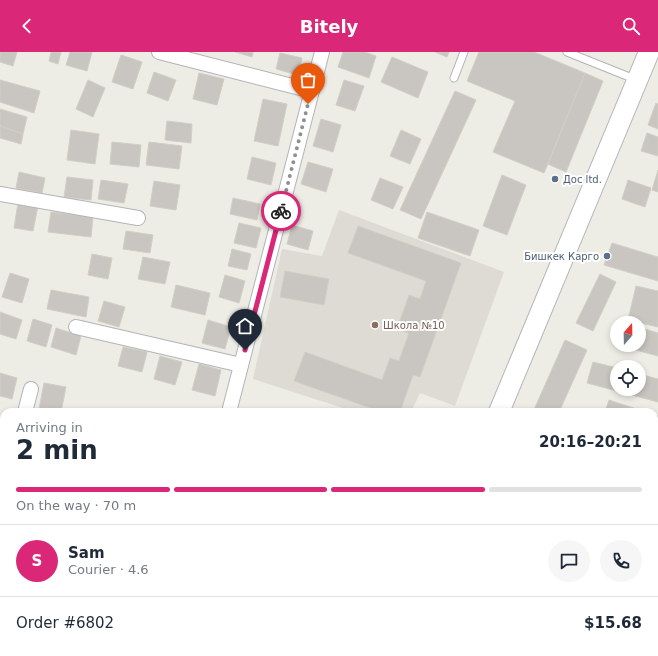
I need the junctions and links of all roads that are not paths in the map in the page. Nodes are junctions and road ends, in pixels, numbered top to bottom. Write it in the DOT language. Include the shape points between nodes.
graph roads {
  1 [pos="159,52"];
  2 [pos="322,52"];
  3 [pos="464,52"];
  4 [pos="567,52"];
  5 [pos="650,59"];
  6 [pos="454,78"];
  7 [pos="637,81"];
  8 [pos="312,91"];
  9 [pos="0,194"];
  10 [pos="138,218"];
  11 [pos="76,327"];
  12 [pos="241,365"];
  13 [pos="31,390"];
  14 [pos="26,408"];
  15 [pos="230,408"];
  16 [pos="501,408"];
  1 -- 8 [label="street"];
  2 -- 8 [label="street"];
  3 -- 6 [label="lane"];
  4 -- 7 [label="lane"];
  5 -- 7 [label="street"];
  7 -- 16 [label="street"];
  8 -- 12 [label="street"];
  9 -- 10 [label="street"];
  11 -- 12 [label="street"];
  12 -- 15 [label="street"];
  13 -- 14 [label="street"];
}
